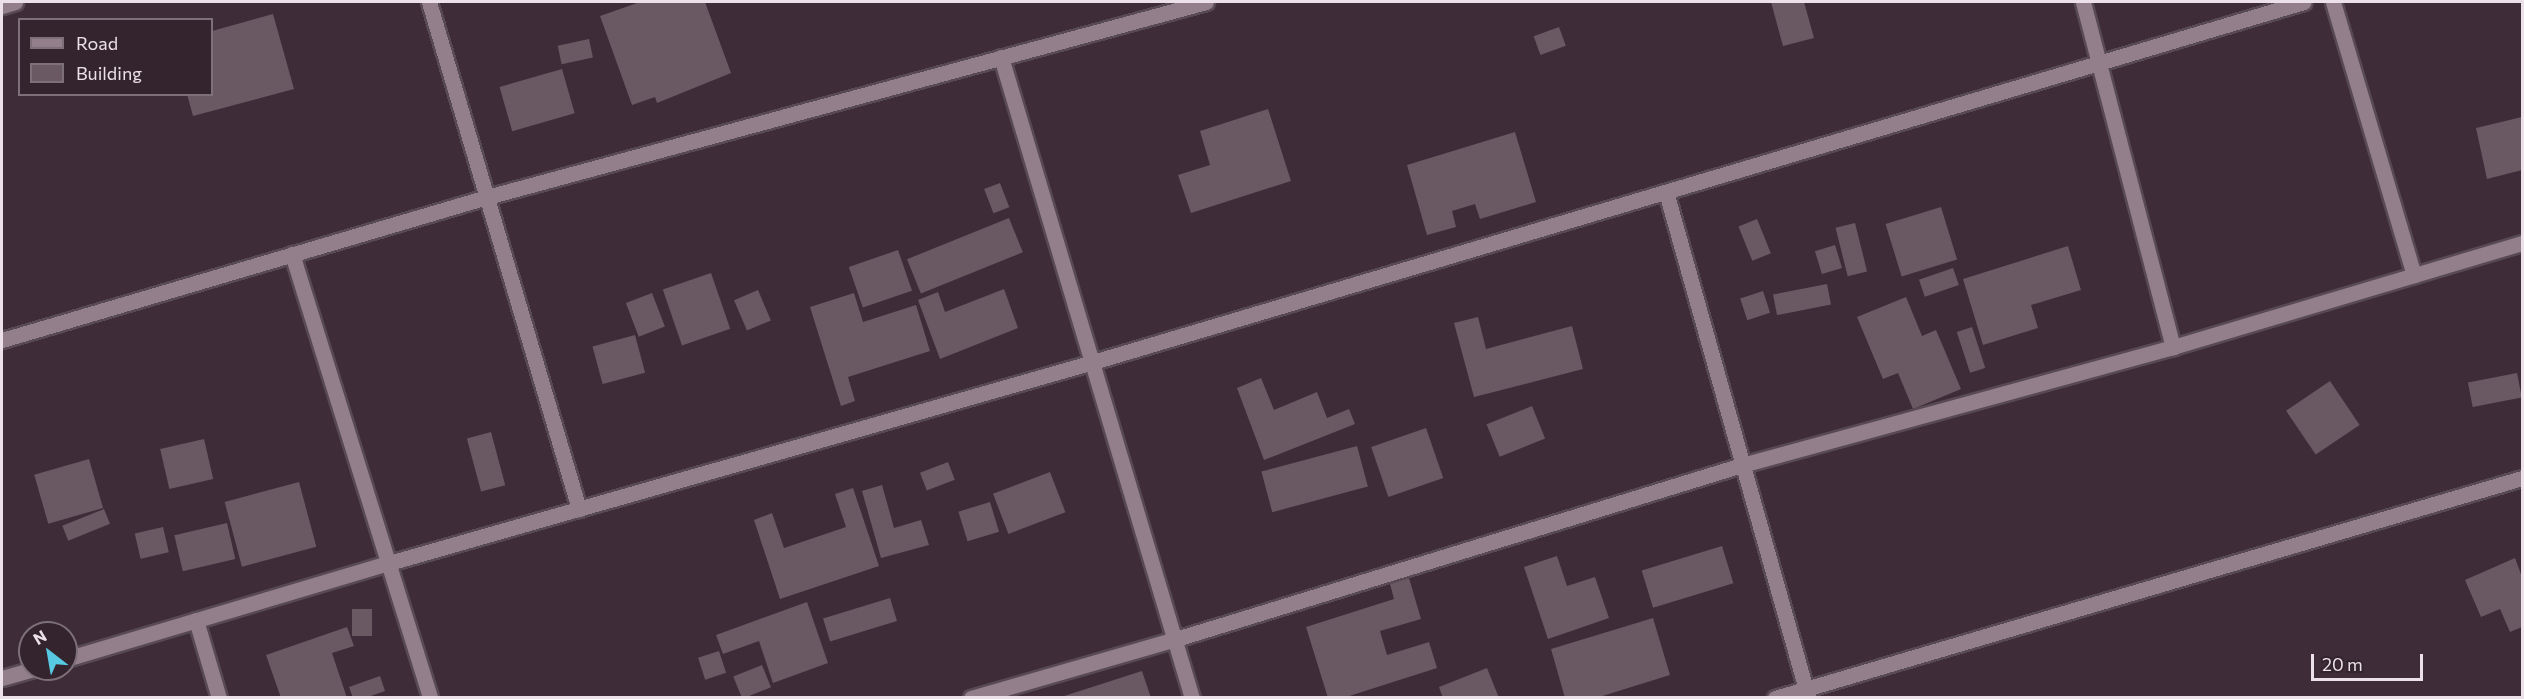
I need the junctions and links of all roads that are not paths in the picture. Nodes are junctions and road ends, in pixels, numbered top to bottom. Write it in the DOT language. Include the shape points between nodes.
graph roads {
  1 [pos="15,2"];
  2 [pos="429,2"];
  3 [pos="1206,2"];
  4 [pos="2084,2"];
  5 [pos="2304,2"];
  6 [pos="2333,2"];
  7 [pos="2,6"];
  8 [pos="1001,57"];
  9 [pos="2099,62"];
  10 [pos="1666,192"];
  11 [pos="487,198"];
  12 [pos="2523,243"];
  13 [pos="292,254"];
  14 [pos="2414,275"];
  15 [pos="2,340"];
  16 [pos="2173,347"];
  17 [pos="1093,362"];
  18 [pos="1742,465"];
  19 [pos="2523,478"];
  20 [pos="579,509"];
  21 [pos="389,563"];
  22 [pos="196,620"];
  23 [pos="1176,639"];
  24 [pos="78,655"];
  25 [pos="18,673"];
  26 [pos="2,678"];
  27 [pos="1807,693"];
  28 [pos="219,698"];
  29 [pos="430,698"];
  30 [pos="971,698"];
  31 [pos="1192,698"];
  32 [pos="1774,698"];
  1 -- 7 [label="street"];
  2 -- 11 [label="street"];
  3 -- 8 [label="street"];
  4 -- 9 [label="street"];
  5 -- 9 [label="street"];
  6 -- 14 [label="street"];
  8 -- 11 [label="street"];
  8 -- 17 [label="street"];
  9 -- 10 [label="street"];
  9 -- 16 [label="street"];
  10 -- 17 [label="street"];
  10 -- 18 [label="street"];
  11 -- 13 [label="street"];
  11 -- 20 [label="street"];
  12 -- 14 [label="street"];
  13 -- 15 [label="street"];
  13 -- 21 [label="street"];
  14 -- 16 [label="street"];
  16 -- 18 [label="street"];
  17 -- 20 [label="street"];
  17 -- 23 [label="street"];
  18 -- 23 [label="street"];
  18 -- 27 [label="street"];
  19 -- 27 [label="street"];
  20 -- 21 [label="street"];
  21 -- 22 [label="street"];
  21 -- 29 [label="street"];
  22 -- 24 [label="street"];
  22 -- 28 [label="street"];
  23 -- 30 [label="street"];
  23 -- 31 [label="street"];
  25 -- 26 [label="street"];
  27 -- 32 [label="street"];
}
